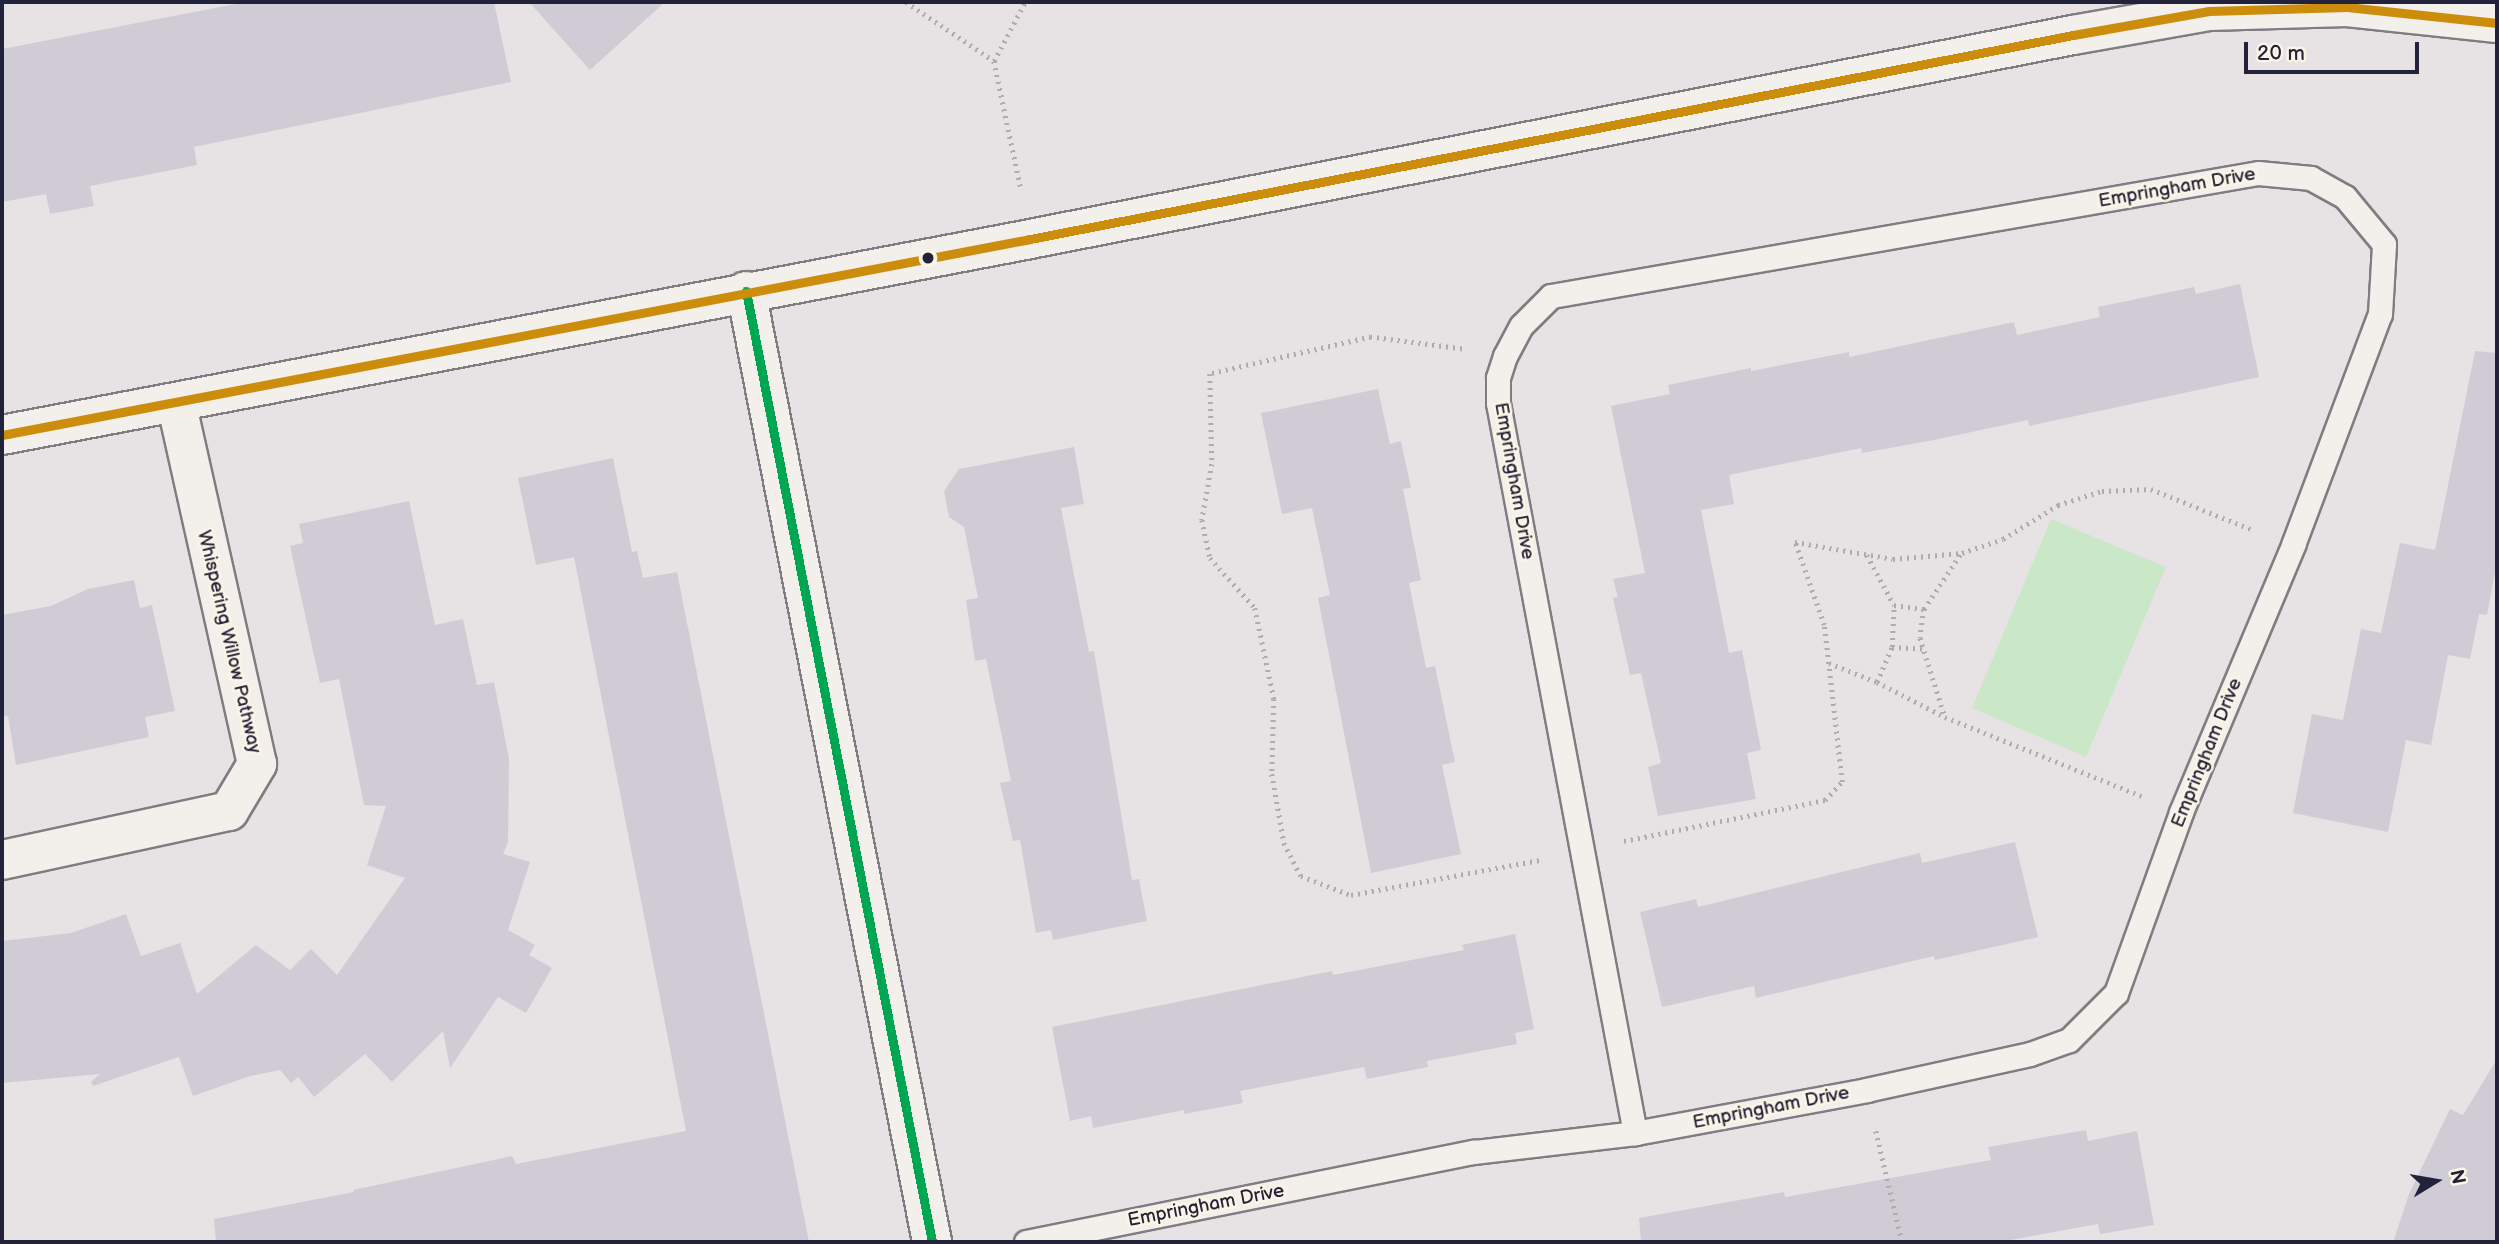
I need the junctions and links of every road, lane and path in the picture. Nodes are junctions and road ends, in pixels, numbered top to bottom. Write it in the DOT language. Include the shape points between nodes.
graph roads {
  1 [pos="906,2"];
  2 [pos="1026,2"];
  3 [pos="2497,23"];
  4 [pos="994,61"];
  5 [pos="1030,239"];
  6 [pos="746,290"];
  7 [pos="1466,349"];
  8 [pos="176,403"];
  9 [pos="2,435"];
  10 [pos="2293,545"];
  11 [pos="1962,553"];
  12 [pos="1867,555"];
  13 [pos="1894,605"];
  14 [pos="1924,609"];
  15 [pos="1892,647"];
  16 [pos="1925,649"];
  17 [pos="1829,663"];
  18 [pos="1877,682"];
  19 [pos="1945,717"];
  20 [pos="2182,812"];
  21 [pos="1584,849"];
  22 [pos="2,860"];
  23 [pos="1866,1090"];
  24 [pos="1635,1133"];
  25 [pos="932,1242"];
  26 [pos="1026,1242"];
  27 [pos="1902,1242"];
  1 -- 4 [label="path"];
  2 -- 4 [label="path"];
  3 -- 5 [label="street" via="2347,7 2209,11"];
  4 -- 5 [label="path"];
  5 -- 6 [label="street"];
  6 -- 8 [label="street"];
  6 -- 25 [label="street"];
  7 -- 21 [label="path" via="1371,337 1210,374 1212,464 1202,520 1210,558 1255,608 1274,699 1272,774 1284,843 1301,876 1351,895"];
  8 -- 9 [label="street"];
  8 -- 22 [label="street, Whispering Willow Pathway" via="257,764 229,811"];
  10 -- 11 [label="path" via="2151,489 2102,491 2057,505 2003,539"];
  10 -- 20 [label="lane, Empringham Drive"];
  10 -- 21 [label="lane, Empringham Drive" via="2380,314 2384,244 2345,197 2311,178 2258,173 1551,296 1521,326 1505,356 1498,378 1498,403"];
  11 -- 12 [label="path" via="1893,559"];
  11 -- 14 [label="path"];
  12 -- 13 [label="path"];
  12 -- 17 [label="path" via="1795,542 1824,625"];
  13 -- 14 [label="path"];
  13 -- 15 [label="path"];
  14 -- 16 [label="path" via="1920,638"];
  15 -- 16 [label="path"];
  15 -- 18 [label="path"];
  16 -- 19 [label="path"];
  17 -- 18 [label="path"];
  17 -- 21 [label="path" via="1842,782 1825,800"];
  18 -- 19 [label="path"];
  19 -- 20 [label="path"];
  20 -- 23 [label="lane, Empringham Drive" via="2116,993 2069,1040 2030,1055"];
  21 -- 24 [label="lane, Empringham Drive"];
  23 -- 24 [label="lane, Empringham Drive"];
  23 -- 27 [label="path"];
  24 -- 26 [label="lane, Empringham Drive" via="1474,1152"];
}
